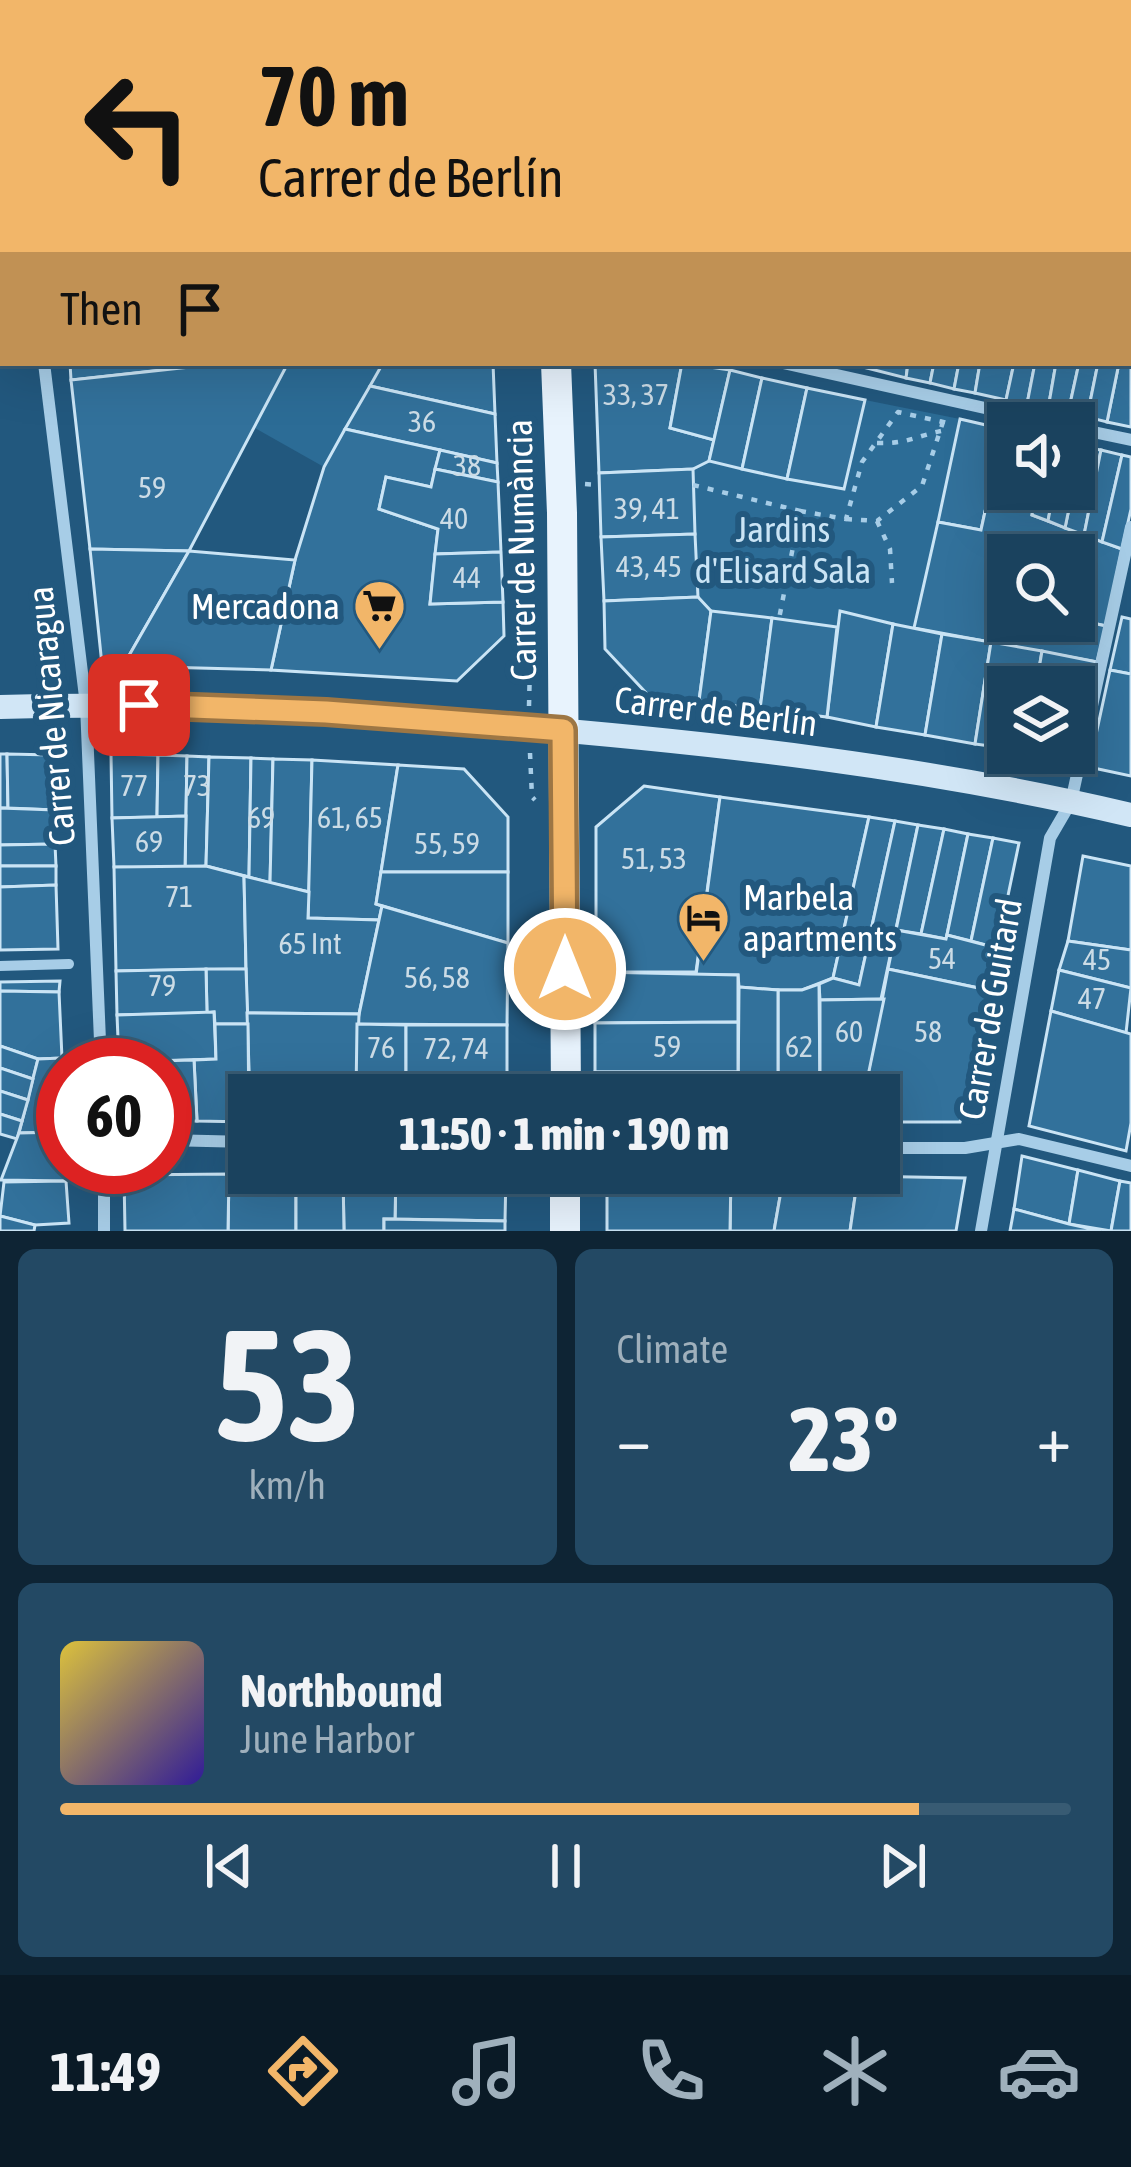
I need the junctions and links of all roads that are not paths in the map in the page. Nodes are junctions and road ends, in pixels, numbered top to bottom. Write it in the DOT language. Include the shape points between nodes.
graph roads {
  1 [pos="44,366"];
  2 [pos="556,366"];
  3 [pos="796,366"];
  4 [pos="987,409"];
  5 [pos="1095,432"];
  6 [pos="1131,440"];
  7 [pos="1131,527"];
  8 [pos="86,705"];
  9 [pos="0,707"];
  10 [pos="563,730"];
  11 [pos="1070,802"];
  12 [pos="1131,815"];
  13 [pos="69,964"];
  14 [pos="0,966"];
  15 [pos="100,1038"];
  16 [pos="566,1074"];
  17 [pos="192,1141"];
  18 [pos="228,1142"];
  19 [pos="997,1142"];
  20 [pos="900,1148"];
  21 [pos="1131,1166"];
  22 [pos="104,1194"];
  23 [pos="566,1194"];
  24 [pos="104,1231"];
  25 [pos="565,1231"];
  26 [pos="981,1231"];
  1 -- 8 [label="street, Carrer de Nicaragua"];
  2 -- 10 [label="main road, Carrer de Numància"];
  3 -- 4 [label="street"];
  5 -- 6 [label="street"];
  7 -- 11 [label="street, Carrer de Guitard"];
  8 -- 9 [label="main road, Carrer de Berlín"];
  8 -- 10 [label="main road, Carrer de Berlín"];
  8 -- 15 [label="street, Carrer de Nicaragua"];
  10 -- 11 [label="main road, Carrer de Berlín" via="841,762"];
  10 -- 16 [label="main road, Carrer de Numància"];
  11 -- 12 [label="main road, Carrer de Berlín"];
  11 -- 19 [label="street, Carrer de Guitard" via="1049,838"];
  13 -- 14 [label="street"];
  17 -- 18 [label="street"];
  19 -- 20 [label="street"];
  19 -- 21 [label="street" via="1019,1139"];
  19 -- 26 [label="street, Carrer de Guitard"];
  22 -- 24 [label="street"];
  23 -- 25 [label="main road"];
}
